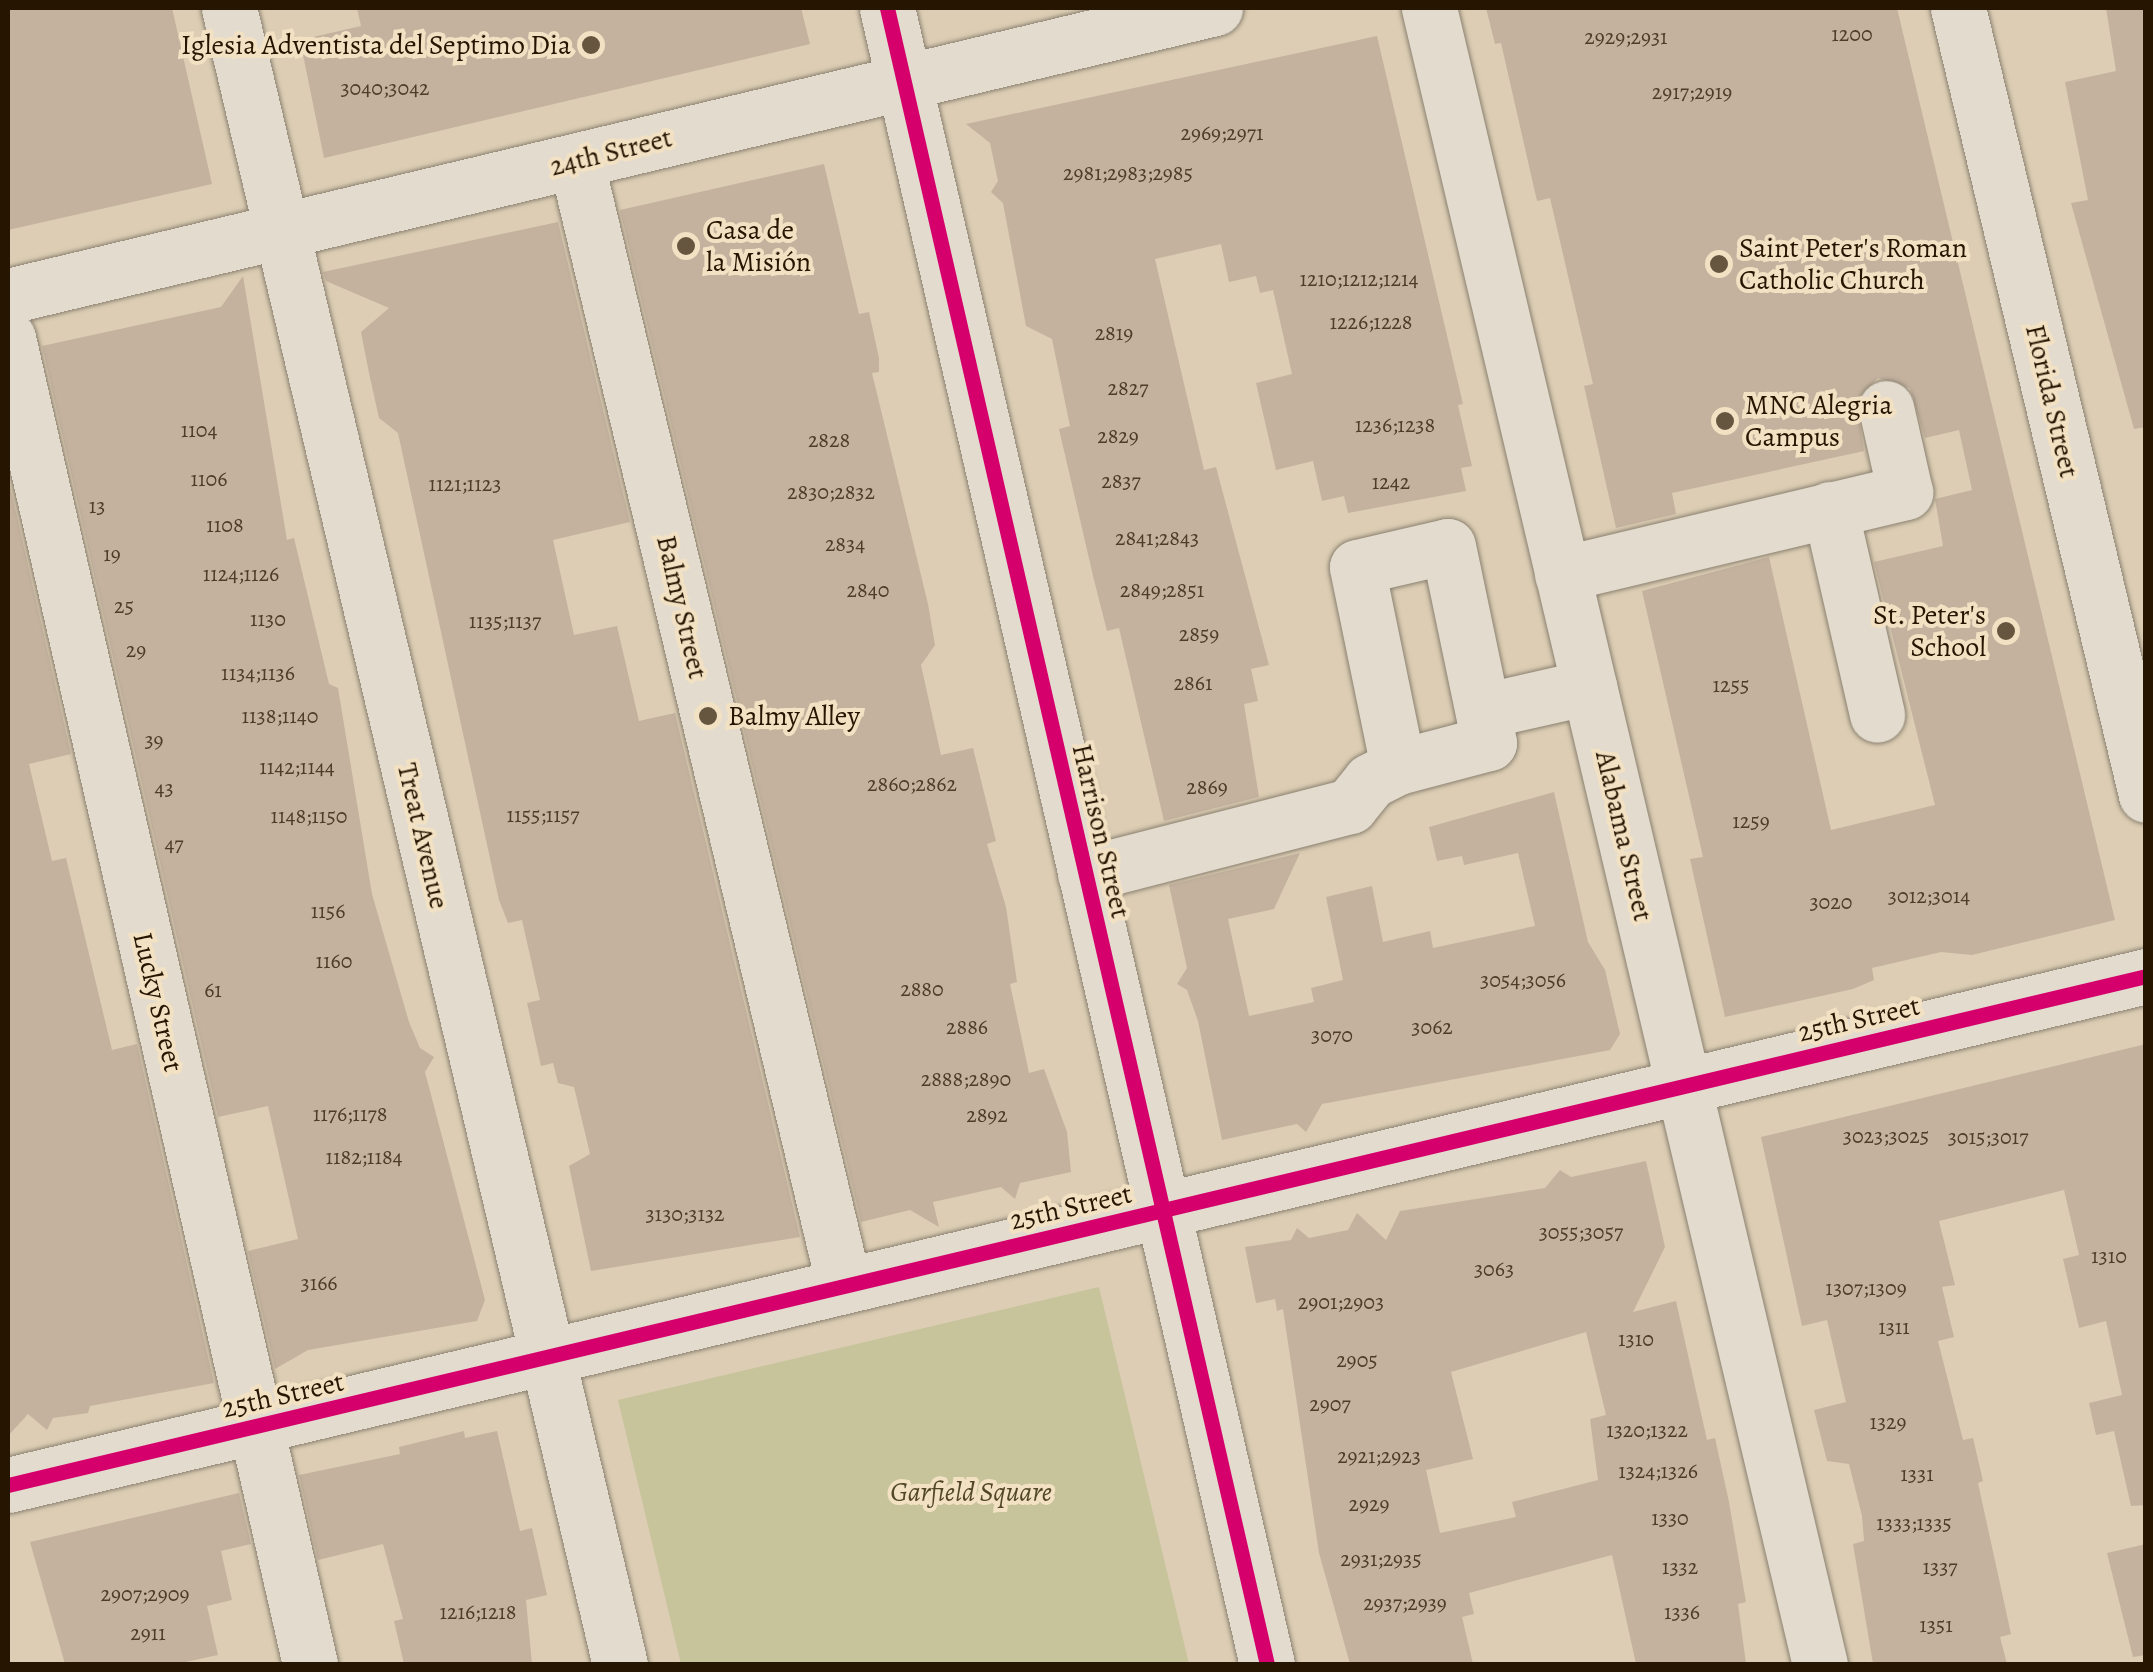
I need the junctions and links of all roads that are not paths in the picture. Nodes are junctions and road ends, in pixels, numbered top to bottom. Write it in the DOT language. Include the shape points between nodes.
graph roads {
  1 [pos="229,8"];
  2 [pos="887,8"];
  3 [pos="1214,8"];
  4 [pos="1429,8"];
  5 [pos="1958,8"];
  6 [pos="906,80"];
  7 [pos="582,183"];
  8 [pos="280,231"];
  9 [pos="8,327"];
  10 [pos="1886,408"];
  11 [pos="1830,508"];
  12 [pos="1562,574"];
  13 [pos="1589,686"];
  14 [pos="1482,712"];
  15 [pos="1876,715"];
  16 [pos="1398,767"];
  17 [pos="2146,794"];
  18 [pos="1084,874"];
  19 [pos="2146,976"];
  20 [pos="1683,1087"];
  21 [pos="1160,1211"];
  22 [pos="844,1286"];
  23 [pos="546,1357"];
  24 [pos="254,1427"];
  25 [pos="8,1485"];
  26 [pos="310,1664"];
  27 [pos="620,1664"];
  28 [pos="1267,1664"];
  29 [pos="1820,1664"];
  1 -- 8 [label="street, Treat Avenue"];
  2 -- 6 [label="street, Harrison Street"];
  3 -- 6 [label="street, 24th Street"];
  4 -- 12 [label="street, Alabama Street"];
  5 -- 17 [label="street, Florida Street"];
  6 -- 7 [label="street, 24th Street"];
  6 -- 18 [label="street, Harrison Street"];
  7 -- 8 [label="street, 24th Street"];
  7 -- 22 [label="street, Balmy Street"];
  8 -- 9 [label="street, 24th Street"];
  8 -- 23 [label="street, Treat Avenue"];
  9 -- 24 [label="street, Lucky Street"];
  10 -- 11 [label="street" via="1904,492"];
  11 -- 12 [label="street"];
  11 -- 15 [label="street"];
  12 -- 13 [label="street, Alabama Street"];
  13 -- 14 [label="street"];
  13 -- 20 [label="street, Alabama Street"];
  14 -- 16 [label="street" via="1489,743"];
  14 -- 16 [label="street" via="1448,546 1357,567"];
  16 -- 18 [label="street" via="1370,781 1350,806"];
  18 -- 21 [label="street, Harrison Street"];
  19 -- 20 [label="street, 25th Street"];
  20 -- 21 [label="street, 25th Street"];
  20 -- 29 [label="street, Alabama Street"];
  21 -- 22 [label="street, 25th Street"];
  21 -- 28 [label="street, Harrison Street"];
  22 -- 23 [label="street, 25th Street"];
  23 -- 24 [label="street, 25th Street"];
  23 -- 27 [label="street, Treat Avenue"];
  24 -- 25 [label="street, 25th Street"];
  24 -- 26 [label="street, Lucky Street"];
}
